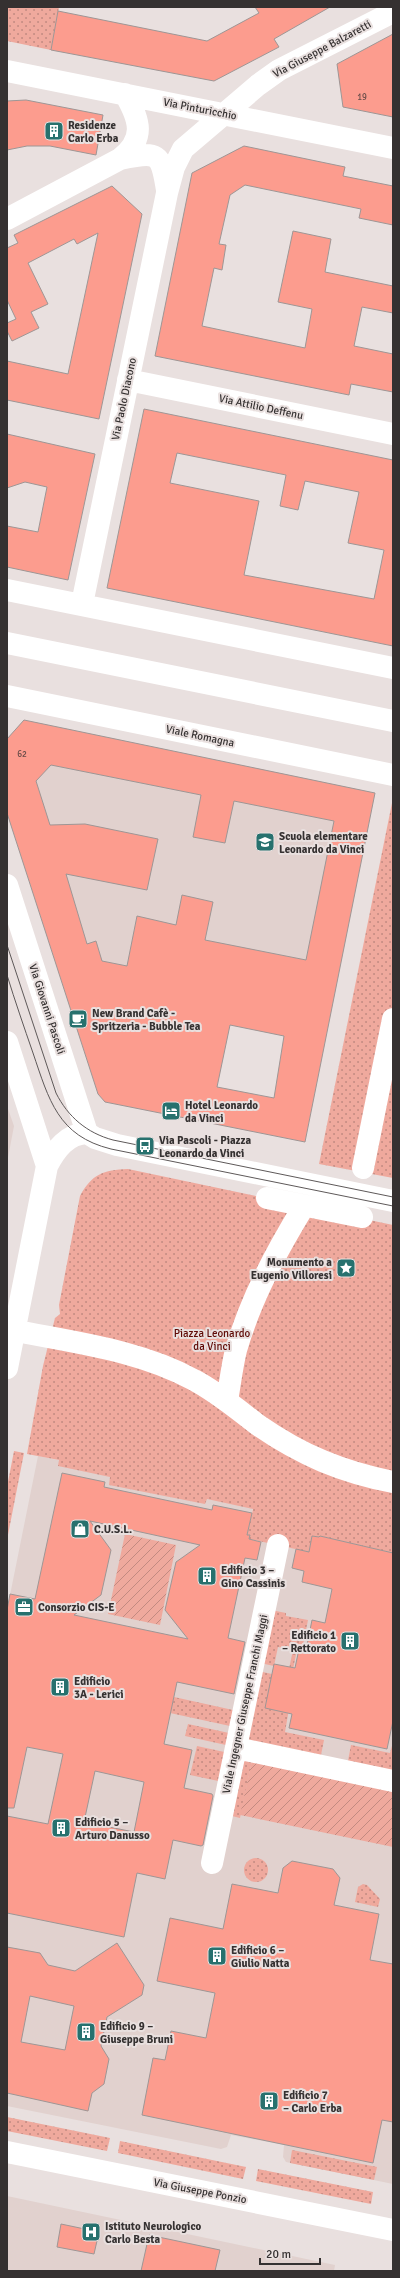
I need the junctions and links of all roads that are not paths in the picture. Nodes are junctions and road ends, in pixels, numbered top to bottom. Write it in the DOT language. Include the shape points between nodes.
graph roads {
  1 [pos="393,12"];
  2 [pos="7,71"];
  3 [pos="126,94"];
  4 [pos="224,114"];
  5 [pos="393,148"];
  6 [pos="120,159"];
  7 [pos="167,193"];
  8 [pos="7,219"];
  9 [pos="128,380"];
  10 [pos="393,434"];
  11 [pos="7,590"];
  12 [pos="82,604"];
  13 [pos="7,643"];
  14 [pos="393,668"];
  15 [pos="7,696"];
  16 [pos="393,721"];
  17 [pos="393,775"];
  18 [pos="7,885"];
  19 [pos="393,1019"];
  20 [pos="7,1042"];
  21 [pos="388,1070"];
  22 [pos="87,1133"];
  23 [pos="47,1166"];
  24 [pos="363,1168"];
  25 [pos="393,1201"];
  26 [pos="270,1207"];
  27 [pos="301,1211"];
  28 [pos="362,1217"];
  29 [pos="11,1330"];
  30 [pos="7,1368"];
  31 [pos="227,1401"];
  32 [pos="393,1482"];
  33 [pos="278,1545"];
  34 [pos="236,1748"];
  35 [pos="393,1781"];
  36 [pos="212,1863"];
  37 [pos="7,2152"];
  38 [pos="393,2230"];
  1 -- 4 [label="street, Via Giuseppe Balzaretti" via="279,70"];
  2 -- 3 [label="street, Via Pinturicchio"];
  3 -- 4 [label="street, Via Pinturicchio"];
  3 -- 6 [label="street" via="134,109 138,132 130,151"];
  4 -- 5 [label="street, Via Pinturicchio"];
  4 -- 7 [label="street, Via Giuseppe Balzaretti" via="183,149 174,167"];
  6 -- 7 [label="street" via="144,154 159,159 163,167"];
  6 -- 8 [label="street"];
  7 -- 9 [label="street, Via Paolo Diacono"];
  9 -- 10 [label="street, Via Attilio Deffenu"];
  9 -- 12 [label="street, Via Paolo Diacono"];
  11 -- 12 [label="street"];
  12 -- 14 [label="street"];
  13 -- 16 [label="street"];
  15 -- 17 [label="street, Viale Romagna"];
  18 -- 22 [label="street, Via Giovanni Pascoli"];
  19 -- 21 [label="street"];
  20 -- 23 [label="street"];
  21 -- 24 [label="street"];
  22 -- 23 [label="street" via="66,1140"];
  22 -- 25 [label="street" via="117,1145"];
  23 -- 29 [label="street"];
  26 -- 27 [label="street"];
  27 -- 28 [label="street"];
  27 -- 31 [label="street" via="275,1253 228,1354"];
  29 -- 30 [label="street"];
  29 -- 31 [label="street" via="146,1360 193,1379"];
  31 -- 32 [label="street" via="258,1425 322,1463 359,1476"];
  33 -- 34 [label="street, Viale Ingegner Giuseppe Franchi Maggi"];
  34 -- 35 [label="street"];
  34 -- 36 [label="street, Viale Ingegner Giuseppe Franchi Maggi"];
  37 -- 38 [label="street, Via Giuseppe Ponzio"];
}
